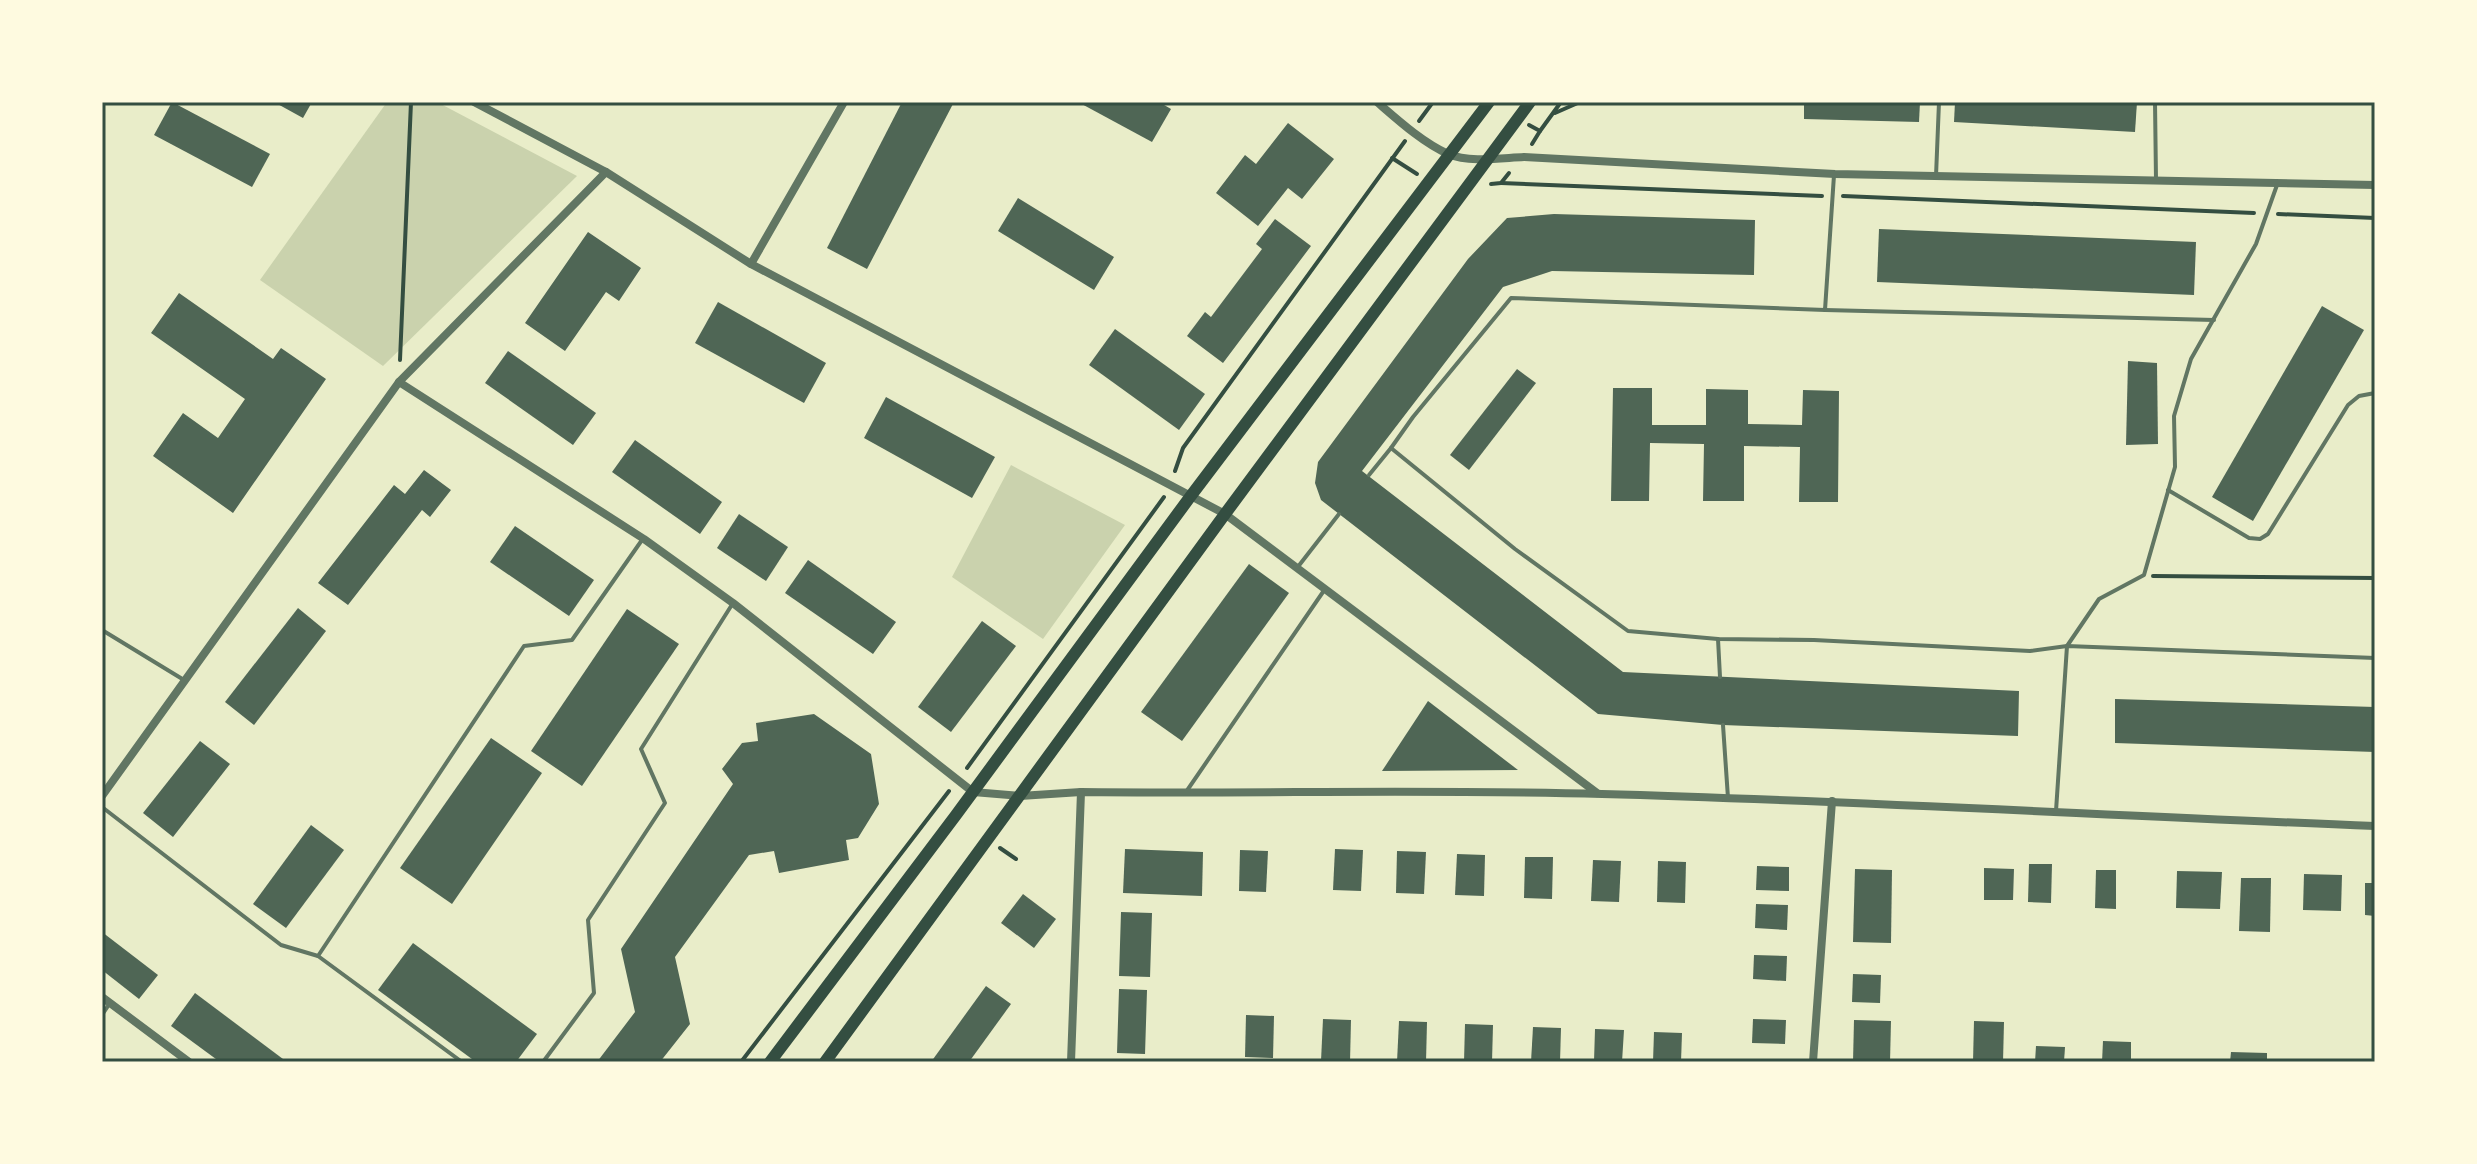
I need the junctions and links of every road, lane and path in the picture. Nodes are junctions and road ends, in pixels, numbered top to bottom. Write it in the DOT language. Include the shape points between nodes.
graph roads {
  1 [pos="411,102"];
  2 [pos="474,102"];
  3 [pos="844,102"];
  4 [pos="1377,102"];
  5 [pos="1433,102"];
  6 [pos="1489,102"];
  7 [pos="1530,102"];
  8 [pos="1561,102"];
  9 [pos="1580,102"];
  10 [pos="1939,102"];
  11 [pos="2155,102"];
  12 [pos="1552,114"];
  13 [pos="1412,131"];
  14 [pos="1540,131"];
  15 [pos="1451,155"];
  16 [pos="1487,159"];
  17 [pos="606,172"];
  18 [pos="1835,174"];
  19 [pos="1936,176"];
  20 [pos="2156,181"];
  21 [pos="1501,183"];
  22 [pos="2278,183"];
  23 [pos="2375,185"];
  24 [pos="1833,196"];
  25 [pos="2267,213"];
  26 [pos="2375,218"];
  27 [pos="751,264"];
  28 [pos="1825,310"];
  29 [pos="2214,320"];
  30 [pos="399,382"];
  31 [pos="2375,393"];
  32 [pos="1391,448"];
  33 [pos="1369,475"];
  34 [pos="1170,487"];
  35 [pos="2168,489"];
  36 [pos="1190,497"];
  37 [pos="1225,514"];
  38 [pos="1339,514"];
  39 [pos="644,539"];
  40 [pos="1297,568"];
  41 [pos="2144,575"];
  42 [pos="2375,578"];
  43 [pos="1325,589"];
  44 [pos="733,603"];
  45 [pos="102,630"];
  46 [pos="1718,639"];
  47 [pos="2067,646"];
  48 [pos="2375,658"];
  49 [pos="1720,677"];
  50 [pos="184,680"];
  51 [pos="1723,725"];
  52 [pos="958,781"];
  53 [pos="973,792"];
  54 [pos="1081,792"];
  55 [pos="1186,793"];
  56 [pos="1597,794"];
  57 [pos="102,796"];
  58 [pos="1020,796"];
  59 [pos="1728,798"];
  60 [pos="1832,801"];
  61 [pos="102,807"];
  62 [pos="2056,814"];
  63 [pos="2375,826"];
  64 [pos="318,956"];
  65 [pos="106,1000"];
  66 [pos="102,1015"];
  67 [pos="189,1062"];
  68 [pos="462,1062"];
  69 [pos="543,1062"];
  70 [pos="741,1062"];
  71 [pos="770,1062"];
  72 [pos="825,1062"];
  73 [pos="1071,1062"];
  74 [pos="1813,1062"];
  1 -- 30 [label="path"];
  2 -- 17 [label="street"];
  3 -- 27 [label="street"];
  4 -- 13 [label="street"];
  5 -- 13 [label="path"];
  6 -- 15 [label="main road"];
  7 -- 16 [label="main road"];
  8 -- 12 [label="path"];
  9 -- 12 [label="path"];
  10 -- 19 [label="lane"];
  11 -- 20 [label="lane"];
  12 -- 14 [label="path"];
  13 -- 15 [label="street"];
  13 -- 34 [label="path" via="1183,448"];
  15 -- 16 [label="street"];
  15 -- 36 [label="main road"];
  16 -- 18 [label="street"];
  16 -- 37 [label="main road"];
  17 -- 27 [label="street"];
  17 -- 30 [label="street"];
  18 -- 19 [label="street"];
  18 -- 24 [label="lane"];
  19 -- 20 [label="street"];
  20 -- 22 [label="street"];
  21 -- 24 [label="path"];
  22 -- 23 [label="street"];
  22 -- 25 [label="lane"];
  24 -- 25 [label="path"];
  24 -- 28 [label="lane"];
  25 -- 26 [label="path"];
  25 -- 29 [label="lane"];
  27 -- 34 [label="street"];
  28 -- 29 [label="lane"];
  28 -- 32 [label="lane" via="1511,298"];
  29 -- 35 [label="lane" via="2191,359 2174,416 2175,467"];
  30 -- 39 [label="street"];
  30 -- 50 [label="street"];
  31 -- 35 [label="lane" via="2348,405 2260,539 2249,538"];
  32 -- 33 [label="lane"];
  32 -- 46 [label="lane" via="1515,549 1628,631"];
  34 -- 36 [label="street"];
  34 -- 52 [label="path"];
  35 -- 41 [label="lane"];
  36 -- 37 [label="street"];
  36 -- 53 [label="main road"];
  37 -- 40 [label="street"];
  37 -- 58 [label="main road"];
  38 -- 40 [label="lane"];
  39 -- 44 [label="street"];
  39 -- 64 [label="lane" via="572,640 524,646"];
  40 -- 43 [label="street"];
  41 -- 42 [label="path"];
  41 -- 47 [label="lane" via="2099,599"];
  43 -- 55 [label="lane"];
  43 -- 56 [label="street"];
  44 -- 52 [label="street"];
  44 -- 69 [label="lane" via="641,749 665,803 588,920 594,993"];
  45 -- 50 [label="lane"];
  46 -- 47 [label="lane" via="2030,651"];
  46 -- 49 [label="lane"];
  47 -- 48 [label="lane"];
  47 -- 62 [label="lane"];
  50 -- 57 [label="street"];
  51 -- 59 [label="lane"];
  52 -- 53 [label="street"];
  52 -- 70 [label="path"];
  53 -- 58 [label="street"];
  53 -- 71 [label="main road"];
  54 -- 55 [label="street"];
  54 -- 58 [label="street"];
  54 -- 73 [label="street"];
  55 -- 56 [label="street"];
  56 -- 59 [label="street"];
  58 -- 72 [label="main road"];
  59 -- 60 [label="street"];
  60 -- 62 [label="street"];
  60 -- 74 [label="street"];
  61 -- 64 [label="lane" via="281,945"];
  62 -- 63 [label="street"];
  64 -- 68 [label="lane"];
  65 -- 66 [label="lane"];
  65 -- 67 [label="street"];
}
